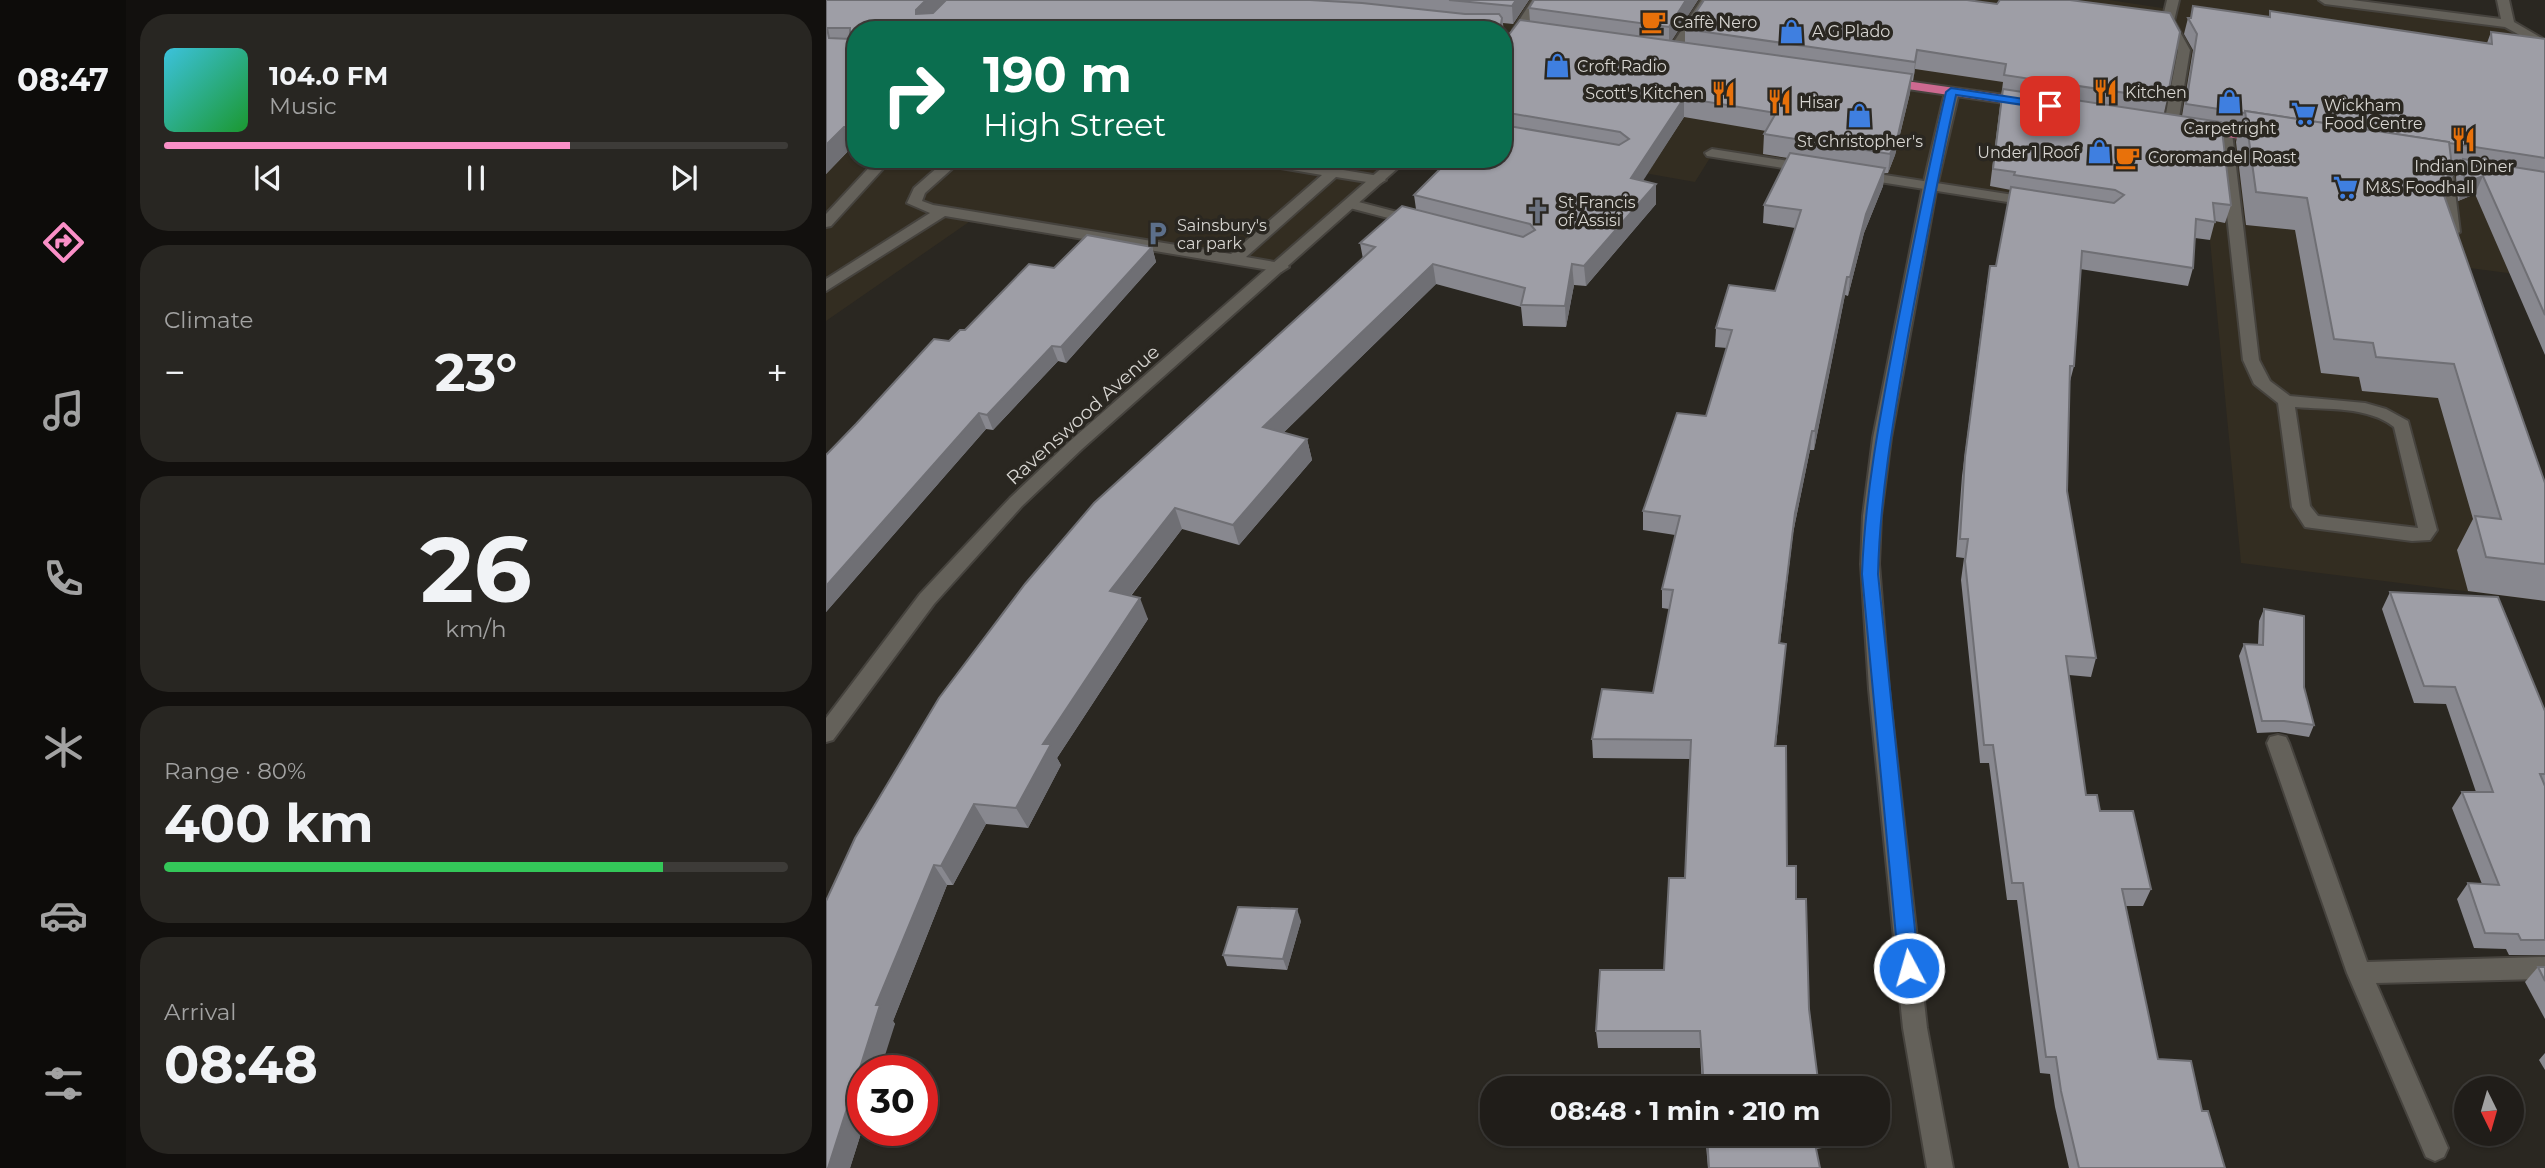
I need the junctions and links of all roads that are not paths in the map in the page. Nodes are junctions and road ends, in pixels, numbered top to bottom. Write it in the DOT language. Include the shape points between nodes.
graph roads {
  1 [pos="1538,0"];
  2 [pos="1707,0"];
  3 [pos="2173,0"];
  4 [pos="2325,0"];
  5 [pos="2502,0"];
  6 [pos="2508,24"];
  7 [pos="1517,32"];
  8 [pos="2545,45"];
  9 [pos="1674,51"];
  10 [pos="1871,80"];
  11 [pos="1951,92"];
  12 [pos="2033,104"];
  13 [pos="2164,123"];
  14 [pos="2225,133"];
  15 [pos="2280,141"];
  16 [pos="1712,153"];
  17 [pos="2445,167"];
  18 [pos="876,168"];
  19 [pos="946,168"];
  20 [pos="1303,168"];
  21 [pos="1392,168"];
  22 [pos="1821,170"];
  23 [pos="1332,173"];
  24 [pos="1848,174"];
  25 [pos="1379,180"];
  26 [pos="1930,186"];
  27 [pos="1352,204"];
  28 [pos="2046,204"];
  29 [pos="832,210"];
  30 [pos="943,211"];
  31 [pos="1283,215"];
  32 [pos="826,223"];
  33 [pos="1425,224"];
  34 [pos="2456,244"];
  35 [pos="1234,258"];
  36 [pos="1281,267"];
  37 [pos="826,286"];
  38 [pos="2286,401"];
  39 [pos="826,734"];
  40 [pos="2278,743"];
  41 [pos="2545,968"];
  42 [pos="2359,973"];
  43 [pos="2434,1149"];
  44 [pos="1940,1168"];
  1 -- 7 [label="street"];
  2 -- 9 [label="street"];
  3 -- 13 [label="street" via="2162,20 2184,50"];
  4 -- 6 [label="street"];
  5 -- 6 [label="street"];
  6 -- 8 [label="street"];
  10 -- 11 [label="highway"];
  11 -- 12 [label="highway"];
  11 -- 26 [label="street"];
  13 -- 14 [label="highway"];
  14 -- 15 [label="highway"];
  14 -- 38 [label="street" via="2251,360 2256,377"];
  16 -- 22 [label="street"];
  17 -- 34 [label="street"];
  18 -- 29 [label="street"];
  19 -- 30 [label="street" via="914,197 914,203"];
  20 -- 23 [label="street"];
  21 -- 25 [label="street, Ravenswood Avenue"];
  23 -- 25 [label="street"];
  23 -- 31 [label="street"];
  24 -- 26 [label="street"];
  25 -- 27 [label="street, Ravenswood Avenue"];
  26 -- 28 [label="street"];
  26 -- 44 [label="street" via="1882,438 1870,564 1915,1028"];
  27 -- 33 [label="street"];
  27 -- 36 [label="street, Ravenswood Avenue"];
  29 -- 32 [label="street"];
  30 -- 35 [label="street"];
  30 -- 37 [label="street"];
  31 -- 35 [label="lane"];
  35 -- 36 [label="street"];
  36 -- 39 [label="street, Ravenswood Avenue" via="1076,445 1002,517 927,600"];
  38 -- 38 [label="street" via="2378,411 2396,418 2402,425 2428,530 2412,535 2312,522 2301,507"];
  40 -- 42 [label="street"];
  41 -- 42 [label="street"];
  42 -- 43 [label="street"];
}
